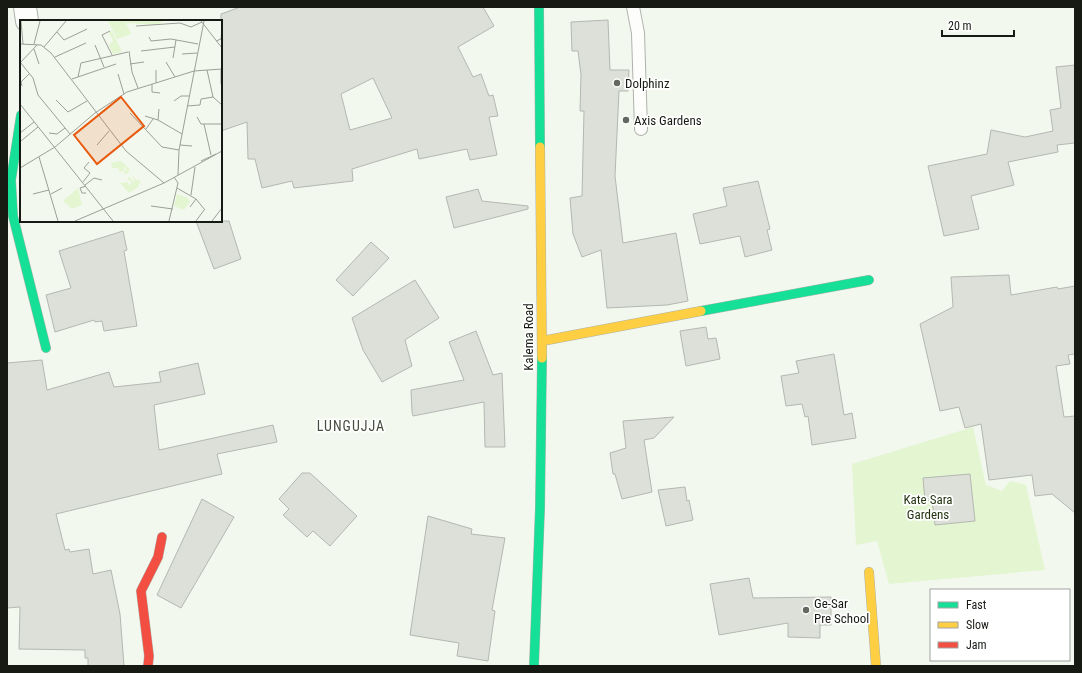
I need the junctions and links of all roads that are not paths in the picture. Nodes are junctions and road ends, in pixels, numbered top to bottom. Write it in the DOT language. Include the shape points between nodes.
graph roads {
  1 [pos="25,7"];
  2 [pos="539,7"];
  3 [pos="632,7"];
  4 [pos="27,20"];
  5 [pos="20,122"];
  6 [pos="641,129"];
  7 [pos="869,280"];
  8 [pos="542,341"];
  9 [pos="46,348"];
  10 [pos="162,537"];
  11 [pos="869,572"];
  12 [pos="148,666"];
  13 [pos="534,666"];
  14 [pos="876,666"];
  1 -- 4 [label="street"];
  2 -- 8 [label="street, Kalema Road"];
  3 -- 6 [label="lane" via="638,33"];
  5 -- 9 [label="street" via="11,180 13,216"];
  7 -- 8 [label="street"];
  8 -- 13 [label="street, Kalema Road" via="540,508"];
  10 -- 12 [label="street" via="158,557 141,591"];
  11 -- 14 [label="street"];
}
